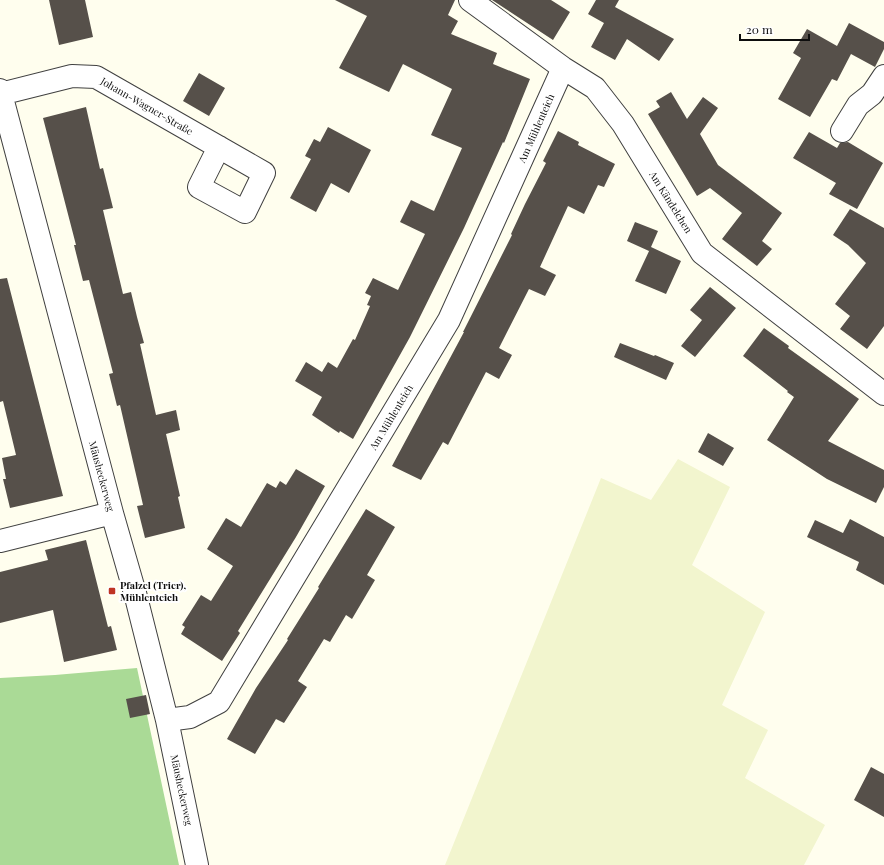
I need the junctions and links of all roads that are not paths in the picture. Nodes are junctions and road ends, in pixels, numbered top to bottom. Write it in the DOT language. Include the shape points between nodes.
graph roads {
  1 [pos="470,0"];
  2 [pos="563,68"];
  3 [pos="884,76"];
  4 [pos="0,92"];
  5 [pos="842,131"];
  6 [pos="219,147"];
  7 [pos="884,394"];
  8 [pos="112,513"];
  9 [pos="0,542"];
  10 [pos="167,720"];
  11 [pos="197,865"];
  1 -- 2 [label="street, Am Kändelchen"];
  2 -- 7 [label="street, Am Kändelchen" via="595,88 623,124 702,253"];
  2 -- 10 [label="street, Am Mühlenteich" via="449,320 219,702 190,717"];
  3 -- 5 [label="street" via="872,94 858,105"];
  4 -- 6 [label="street, Johann-Wagner-Straße" via="72,76 96,77"];
  4 -- 8 [label="street, Mäusheckerweg"];
  8 -- 9 [label="street"];
  8 -- 10 [label="street, Mäusheckerweg"];
  10 -- 11 [label="street, Mäusheckerweg"];
}
